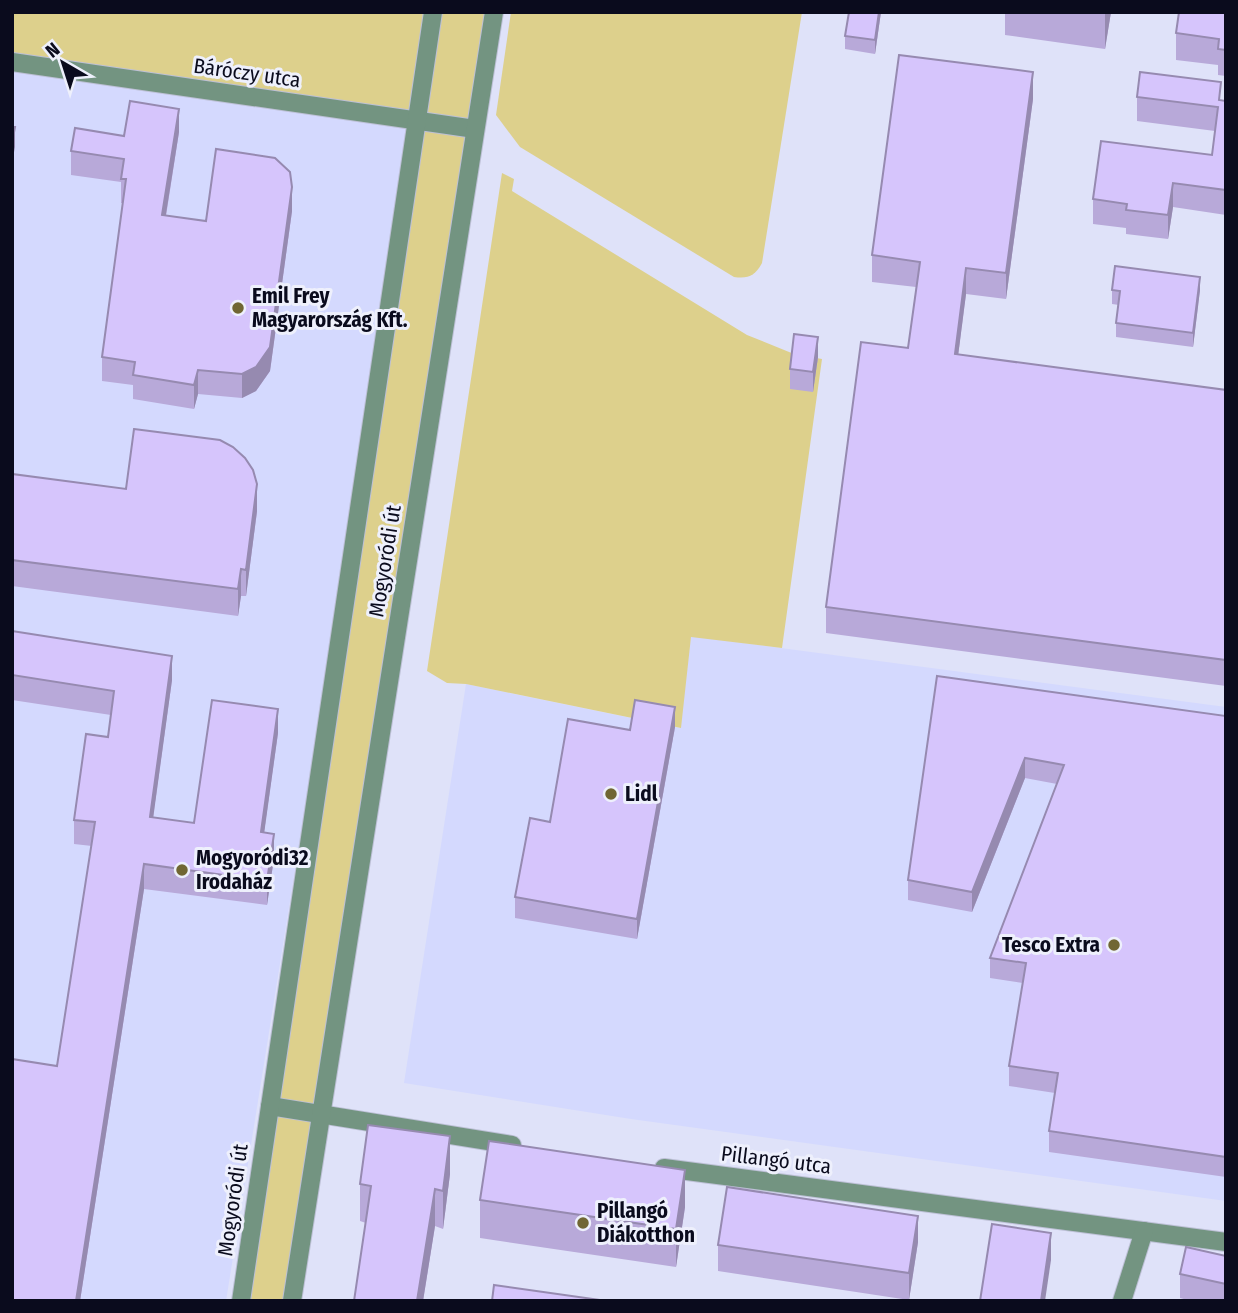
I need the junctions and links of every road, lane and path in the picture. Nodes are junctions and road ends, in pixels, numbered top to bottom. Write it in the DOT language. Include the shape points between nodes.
graph roads {
  1 [pos="433,12"];
  2 [pos="494,12"];
  3 [pos="12,62"];
  4 [pos="416,120"];
  5 [pos="475,129"];
  6 [pos="270,1107"];
  7 [pos="320,1116"];
  8 [pos="531,1148"];
  9 [pos="640,1165"];
  10 [pos="1144,1231"];
  11 [pos="1226,1242"];
  12 [pos="241,1301"];
  13 [pos="292,1301"];
  14 [pos="1122,1301"];
  1 -- 4 [label="street, Mogyoródi út"];
  2 -- 5 [label="street, Mogyoródi út"];
  3 -- 4 [label="street, Báróczy utca"];
  4 -- 5 [label="street, Báróczy utca"];
  4 -- 6 [label="street, Mogyoródi út"];
  5 -- 7 [label="street, Mogyoródi út"];
  6 -- 7 [label="street"];
  6 -- 12 [label="street, Mogyoródi út"];
  7 -- 8 [label="street"];
  7 -- 13 [label="street, Mogyoródi út"];
  9 -- 10 [label="street, Pillangó utca"];
  10 -- 11 [label="street, Pillangó utca"];
  10 -- 14 [label="street"];
}
